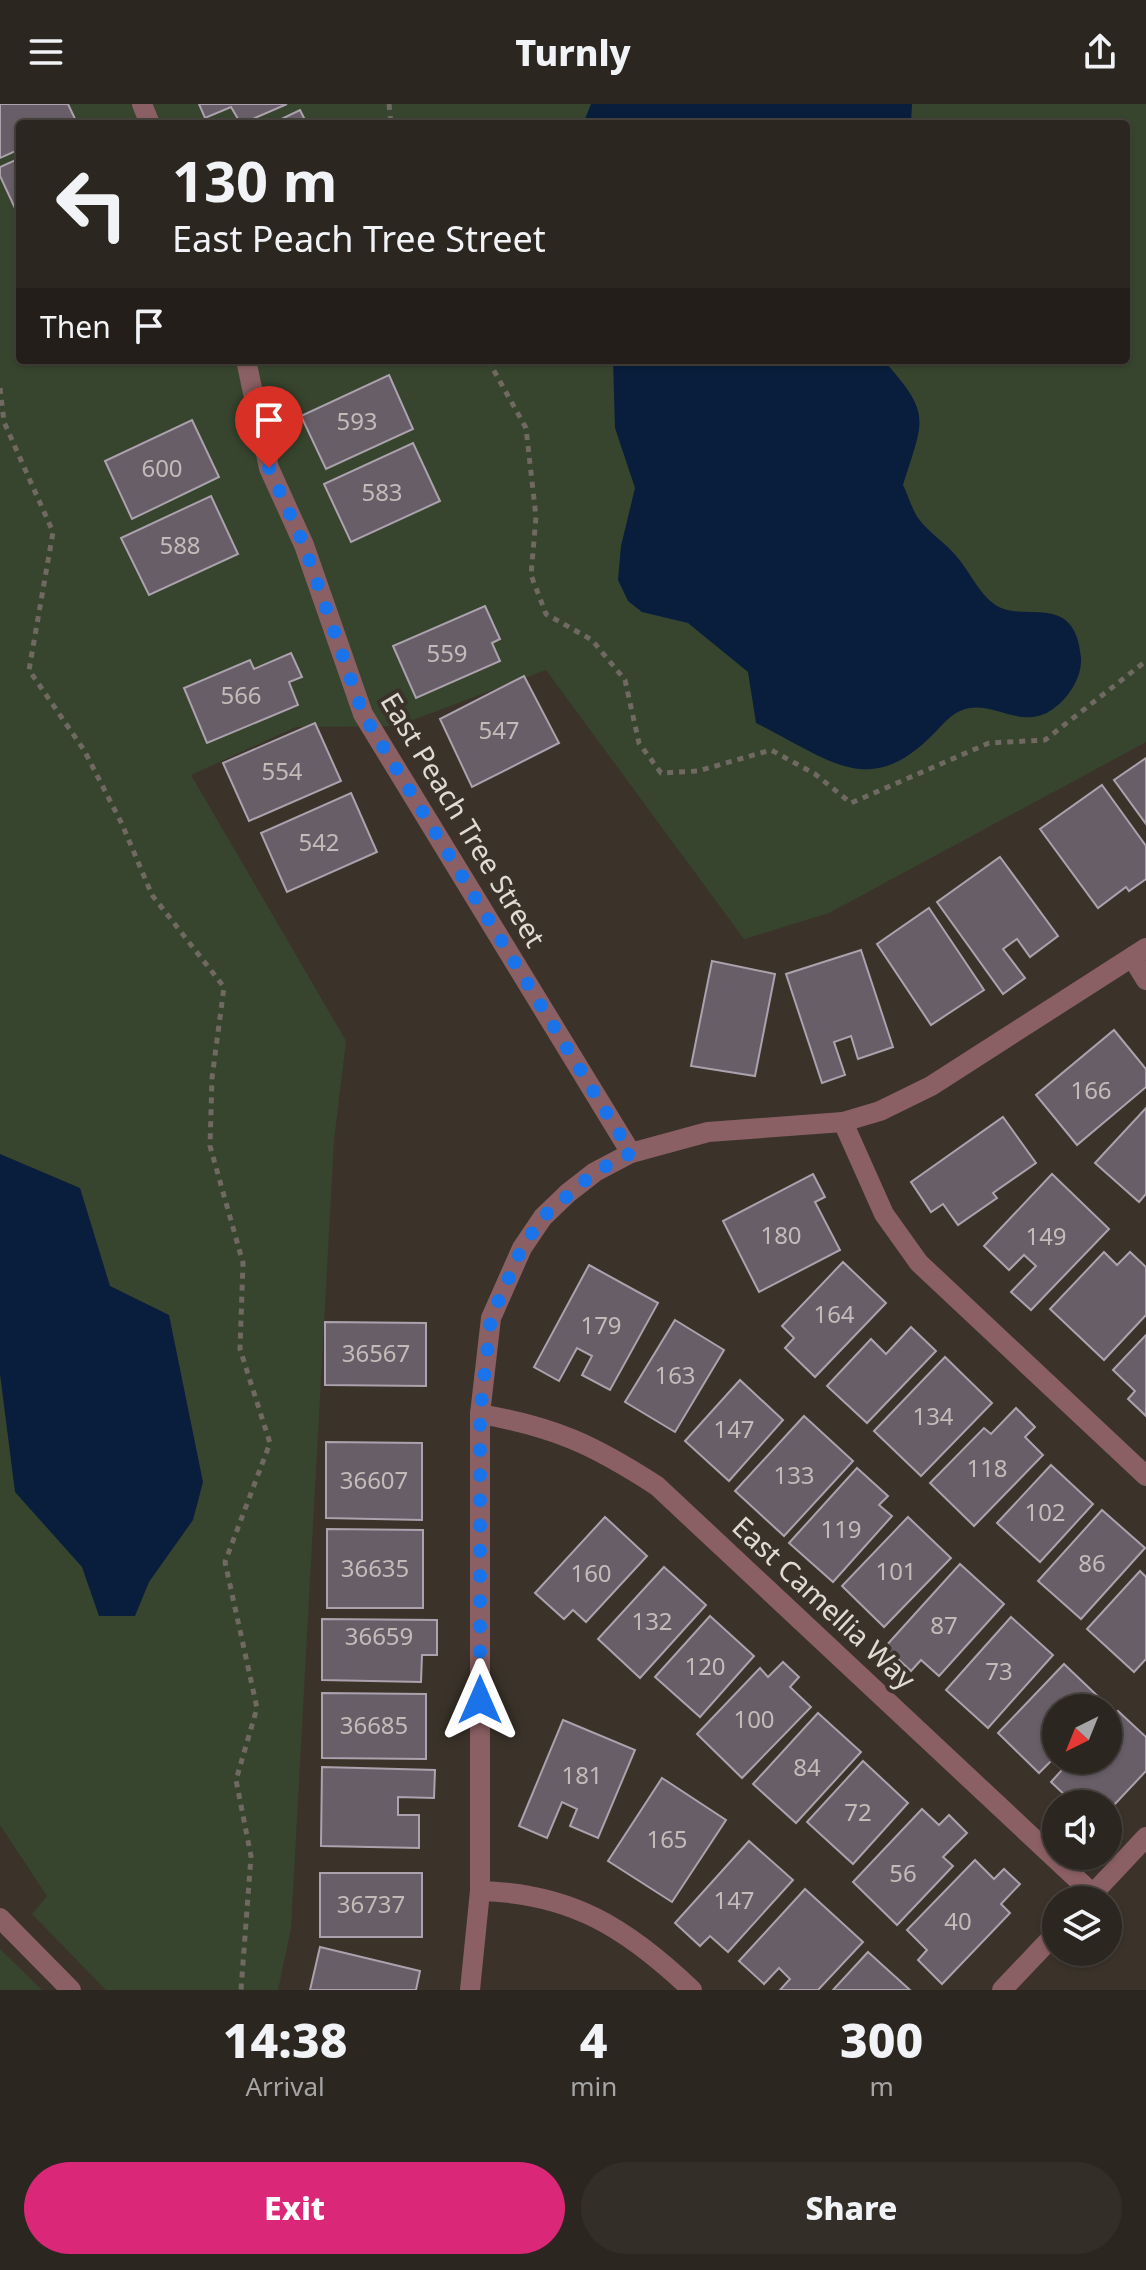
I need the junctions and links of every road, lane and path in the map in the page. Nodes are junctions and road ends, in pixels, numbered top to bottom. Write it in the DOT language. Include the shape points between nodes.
graph roads {
  1 [pos="247,364"];
  2 [pos="490,364"];
  3 [pos="0,388"];
  4 [pos="1146,661"];
  5 [pos="1139,953"];
  6 [pos="1146,980"];
  7 [pos="843,1122"];
  8 [pos="631,1153"];
  9 [pos="480,1414"];
  10 [pos="1146,1476"];
  11 [pos="1146,1837"];
  12 [pos="1078,1886"];
  13 [pos="1100,1886"];
  14 [pos="480,1891"];
  15 [pos="0,1918"];
  16 [pos="1042,1948"];
  17 [pos="71,1990"];
  18 [pos="241,1990"];
  19 [pos="470,1990"];
  20 [pos="692,1990"];
  21 [pos="1002,1990"];
  1 -- 8 [label="street, East Peach Tree Street" via="269,468 304,545 363,714"];
  2 -- 4 [label="path" via="526,428 536,517 531,575 546,614 592,640 625,680 639,743 661,773 698,771 771,750 815,774 851,803 989,743 1045,740"];
  3 -- 18 [label="path" via="4,422 53,532 29,670 84,750 152,895 224,987 210,1146 243,1263 240,1349 270,1443 225,1562 257,1708 236,1780 251,1856"];
  5 -- 6 [label="street"];
  5 -- 7 [label="street" via="931,1086"];
  7 -- 8 [label="street" via="708,1132"];
  7 -- 10 [label="street" via="884,1214 909,1251"];
  8 -- 9 [label="street" via="568,1193 522,1248 491,1318"];
  9 -- 12 [label="street, East Camellia Way" via="538,1424 606,1453 657,1486"];
  9 -- 14 [label="street"];
  11 -- 13 [label="street"];
  14 -- 19 [label="street"];
  14 -- 20 [label="street" via="523,1892 619,1929"];
  15 -- 17 [label="street"];
  16 -- 21 [label="street"];
}
